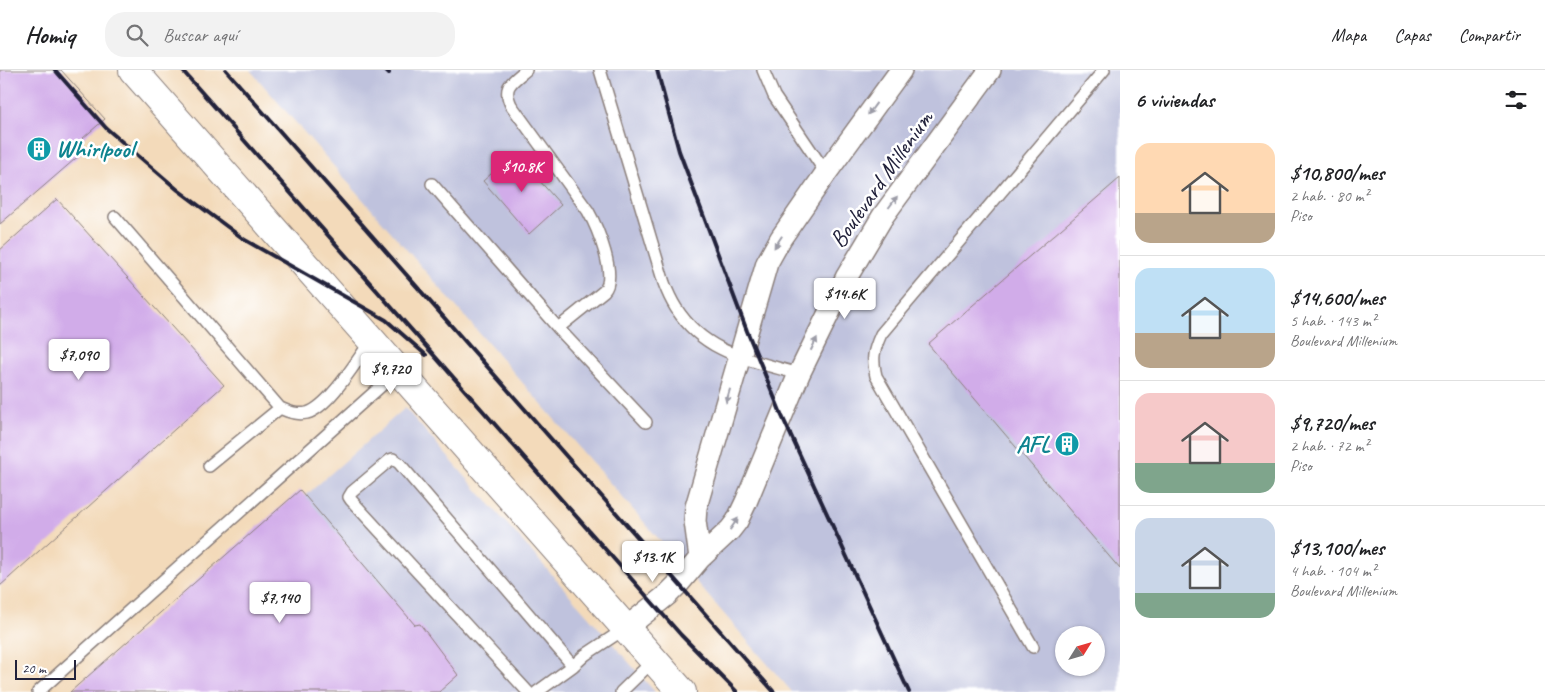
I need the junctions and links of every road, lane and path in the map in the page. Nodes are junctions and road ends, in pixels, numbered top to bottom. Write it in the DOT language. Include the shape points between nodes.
graph roads {
  1 [pos="132,70"];
  2 [pos="526,70"];
  3 [pos="600,70"];
  4 [pos="763,70"];
  5 [pos="901,70"];
  6 [pos="990,70"];
  7 [pos="1104,70"];
  8 [pos="826,173"];
  9 [pos="432,184"];
  10 [pos="115,217"];
  11 [pos="558,328"];
  12 [pos="371,341"];
  13 [pos="740,357"];
  14 [pos="398,371"];
  15 [pos="799,374"];
  16 [pos="280,408"];
  17 [pos="646,422"];
  18 [pos="209,466"];
  19 [pos="700,558"];
  20 [pos="626,628"];
  21 [pos="1033,647"];
  22 [pos="654,660"];
  23 [pos="573,666"];
  24 [pos="38,692"];
  25 [pos="528,692"];
  26 [pos="537,692"];
  27 [pos="621,692"];
  28 [pos="682,692"];
  1 -- 12 [label="street"];
  2 -- 11 [label="lane" via="508,86 508,99 596,224 609,276 604,291"];
  3 -- 13 [label="lane" via="664,283 675,308 694,330 715,346"];
  4 -- 8 [label="lane" via="774,96"];
  5 -- 8 [label="street, Boulevard Millenium, one-way"];
  15 -- 6 [label="street, Boulevard Millenium, one-way" via="846,278 883,216"];
  7 -- 21 [label="lane" via="881,334 872,360 876,376"];
  8 -- 13 [label="street, Boulevard Millenium, one-way" via="772,252"];
  9 -- 11 [label="lane"];
  10 -- 16 [label="lane"];
  11 -- 17 [label="lane"];
  12 -- 14 [label="street"];
  12 -- 16 [label="lane" via="336,389 316,409 291,413"];
  13 -- 15 [label="lane"];
  13 -- 19 [label="street, Boulevard Millenium, one-way" via="696,508"];
  14 -- 20 [label="street"];
  14 -- 24 [label="lane"];
  19 -- 15 [label="street, Boulevard Millenium, one-way" via="740,516"];
  16 -- 18 [label="lane"];
  19 -- 20 [label="street, Boulevard Millenium" via="656,606"];
  20 -- 22 [label="street"];
  20 -- 23 [label="lane"];
  22 -- 27 [label="lane"];
  22 -- 28 [label="street"];
  23 -- 25 [label="lane" via="399,463 390,460 349,497"];
  23 -- 26 [label="lane"];
}
